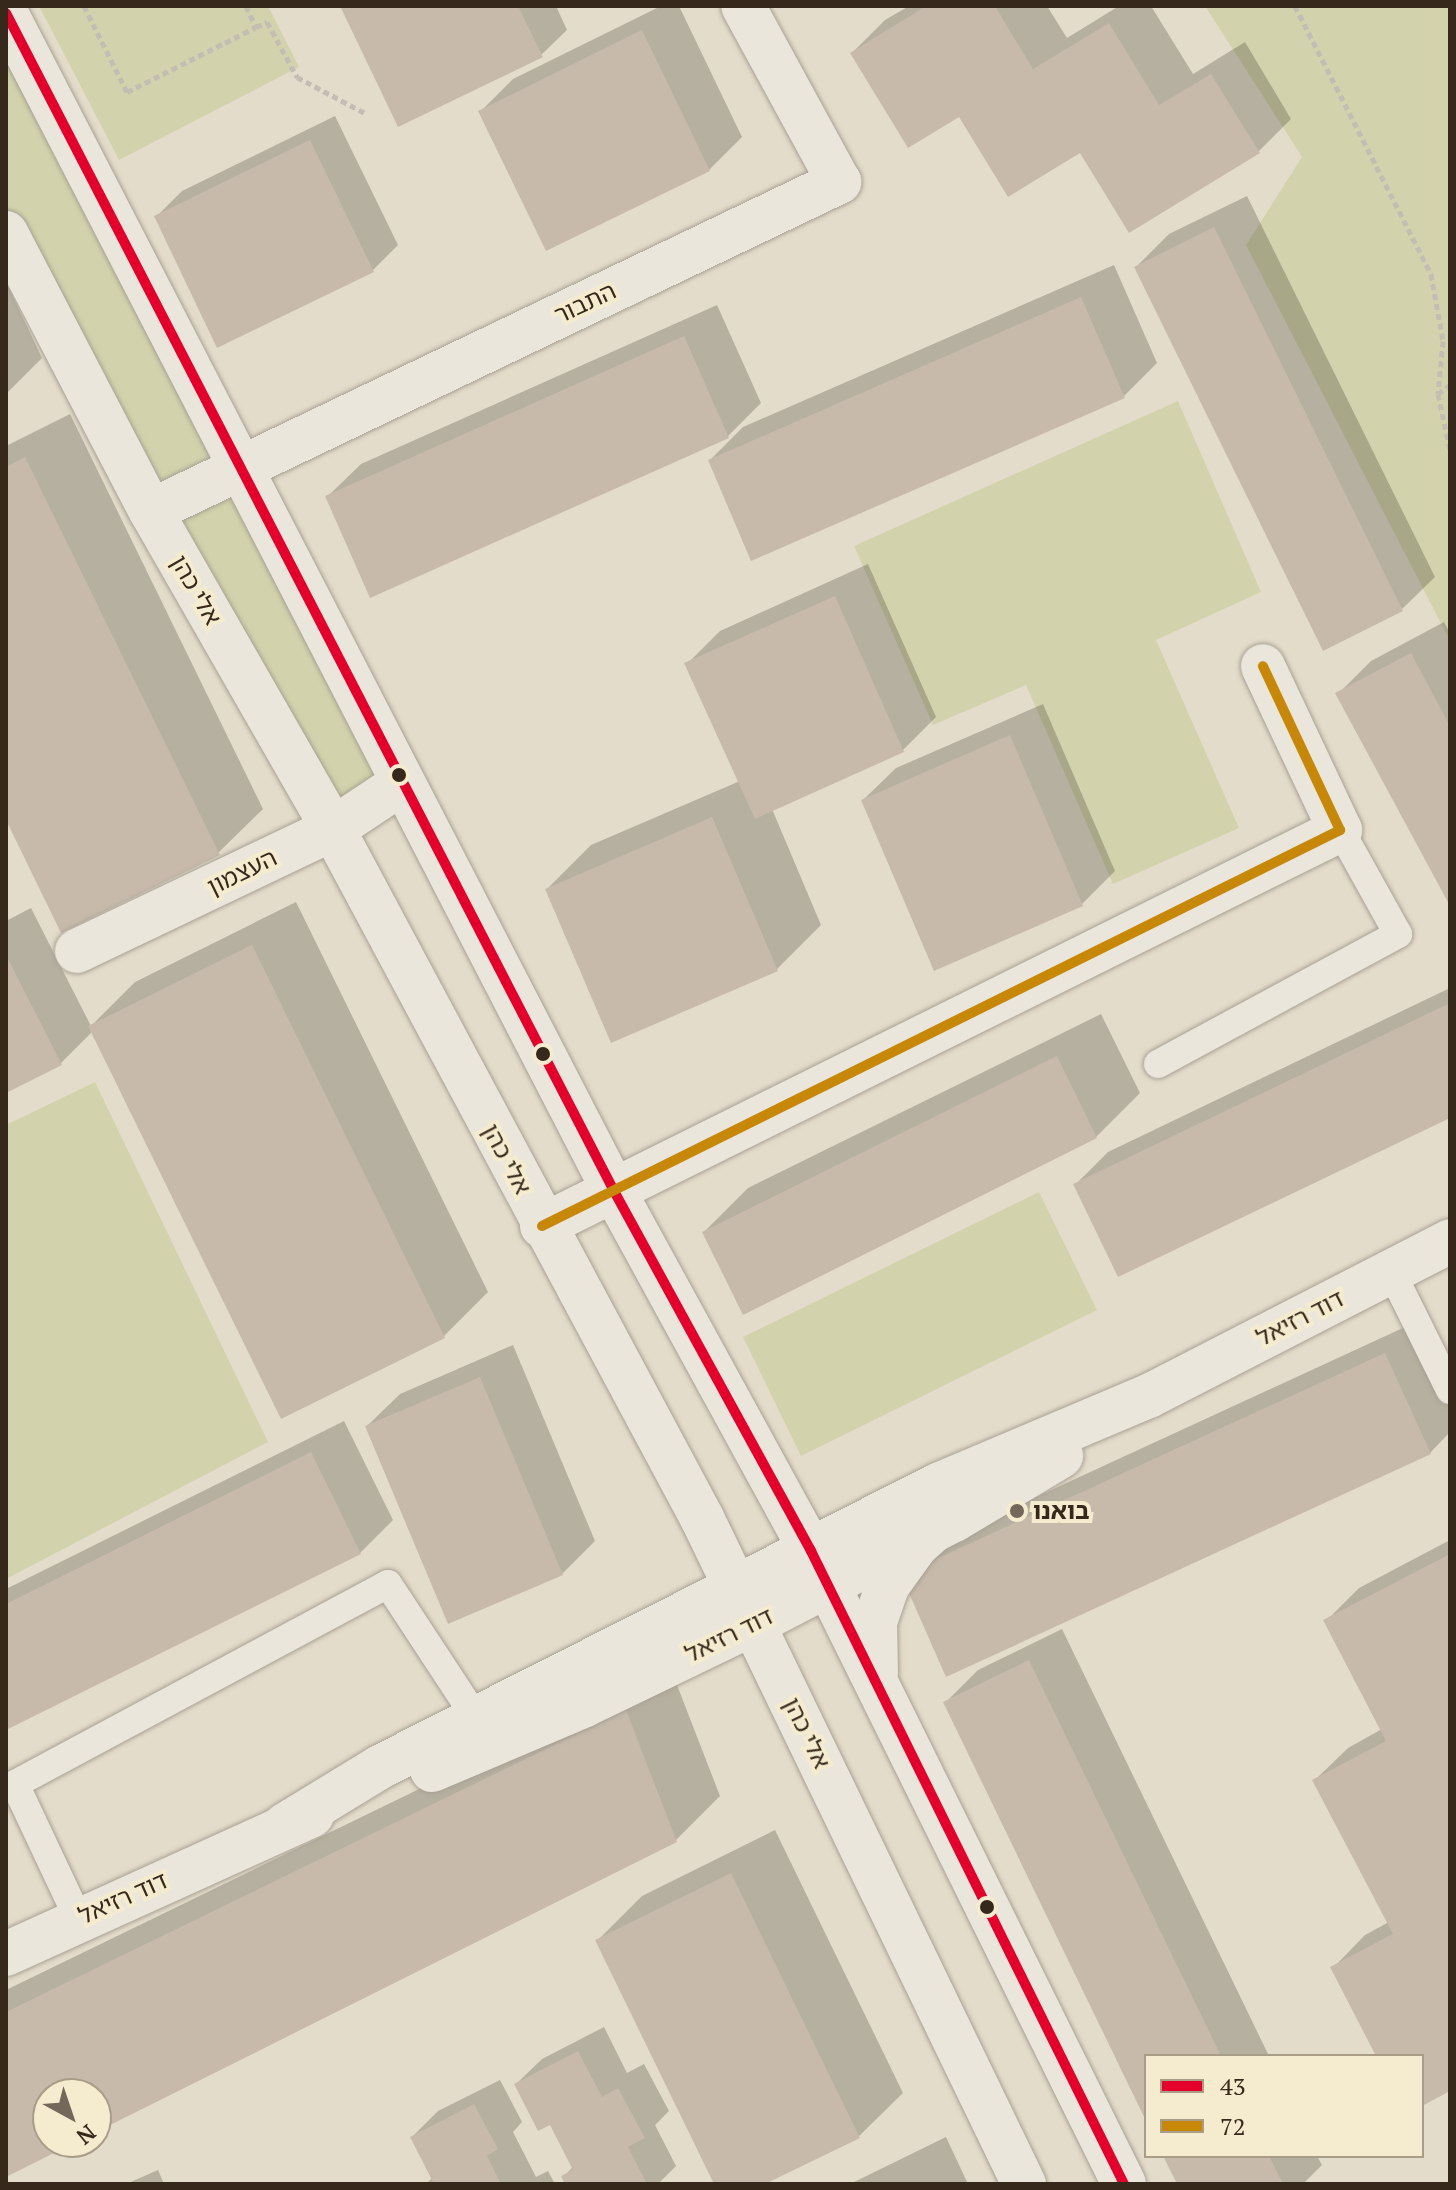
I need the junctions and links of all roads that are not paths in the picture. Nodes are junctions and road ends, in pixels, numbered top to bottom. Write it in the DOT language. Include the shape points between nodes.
graph roads {
  1 [pos="743,6"];
  2 [pos="6,13"];
  3 [pos="6,233"];
  4 [pos="239,468"];
  5 [pos="151,511"];
  6 [pos="1263,666"];
  7 [pos="402,783"];
  8 [pos="333,829"];
  9 [pos="1340,830"];
  10 [pos="77,951"];
  11 [pos="1158,1064"];
  12 [pos="614,1191"];
  13 [pos="542,1226"];
  14 [pos="1450,1241"];
  15 [pos="1391,1271"];
  16 [pos="1450,1390"];
  17 [pos="1149,1396"];
  18 [pos="934,1530"];
  19 [pos="819,1568"];
  20 [pos="746,1606"];
  21 [pos="877,1684"];
  22 [pos="476,1718"];
  23 [pos="285,1825"];
  24 [pos="78,1918"];
  25 [pos="6,1954"];
  26 [pos="1024,2184"];
  27 [pos="1124,2184"];
  1 -- 4 [label="street, התבור" via="839,182"];
  2 -- 4 [label="street"];
  3 -- 5 [label="street, אלי כהן"];
  4 -- 5 [label="street, התבור"];
  4 -- 7 [label="street"];
  5 -- 8 [label="street, אלי כהן"];
  6 -- 9 [label="street"];
  7 -- 8 [label="street, העצמון"];
  7 -- 12 [label="street"];
  8 -- 10 [label="street, העצמון"];
  8 -- 13 [label="street, אלי כהן"];
  9 -- 11 [label="lane" via="1398,934"];
  9 -- 12 [label="street"];
  12 -- 13 [label="street"];
  12 -- 19 [label="street"];
  13 -- 20 [label="street, אלי כהן"];
  14 -- 15 [label="street, דוד רזיאל"];
  15 -- 16 [label="lane"];
  15 -- 17 [label="street, דוד רזיאל"];
  17 -- 18 [label="street, דוד רזיאל" via="1052,1462"];
  17 -- 19 [label="street, דוד רזיאל" via="938,1485"];
  18 -- 19 [label="street, דוד רזיאל"];
  18 -- 21 [label="street" via="899,1566 880,1604 874,1650"];
  19 -- 20 [label="street, דוד רזיאל"];
  19 -- 21 [label="street"];
  20 -- 22 [label="street, דוד רזיאל"];
  20 -- 23 [label="street, דוד רזיאל" via="571,1711"];
  20 -- 26 [label="street, אלי כהן"];
  21 -- 27 [label="street"];
  22 -- 23 [label="street, דוד רזיאל"];
  22 -- 24 [label="lane" via="388,1584 15,1784"];
  23 -- 24 [label="street, דוד רזיאל"];
  24 -- 25 [label="street, דוד רזיאל"];
}
